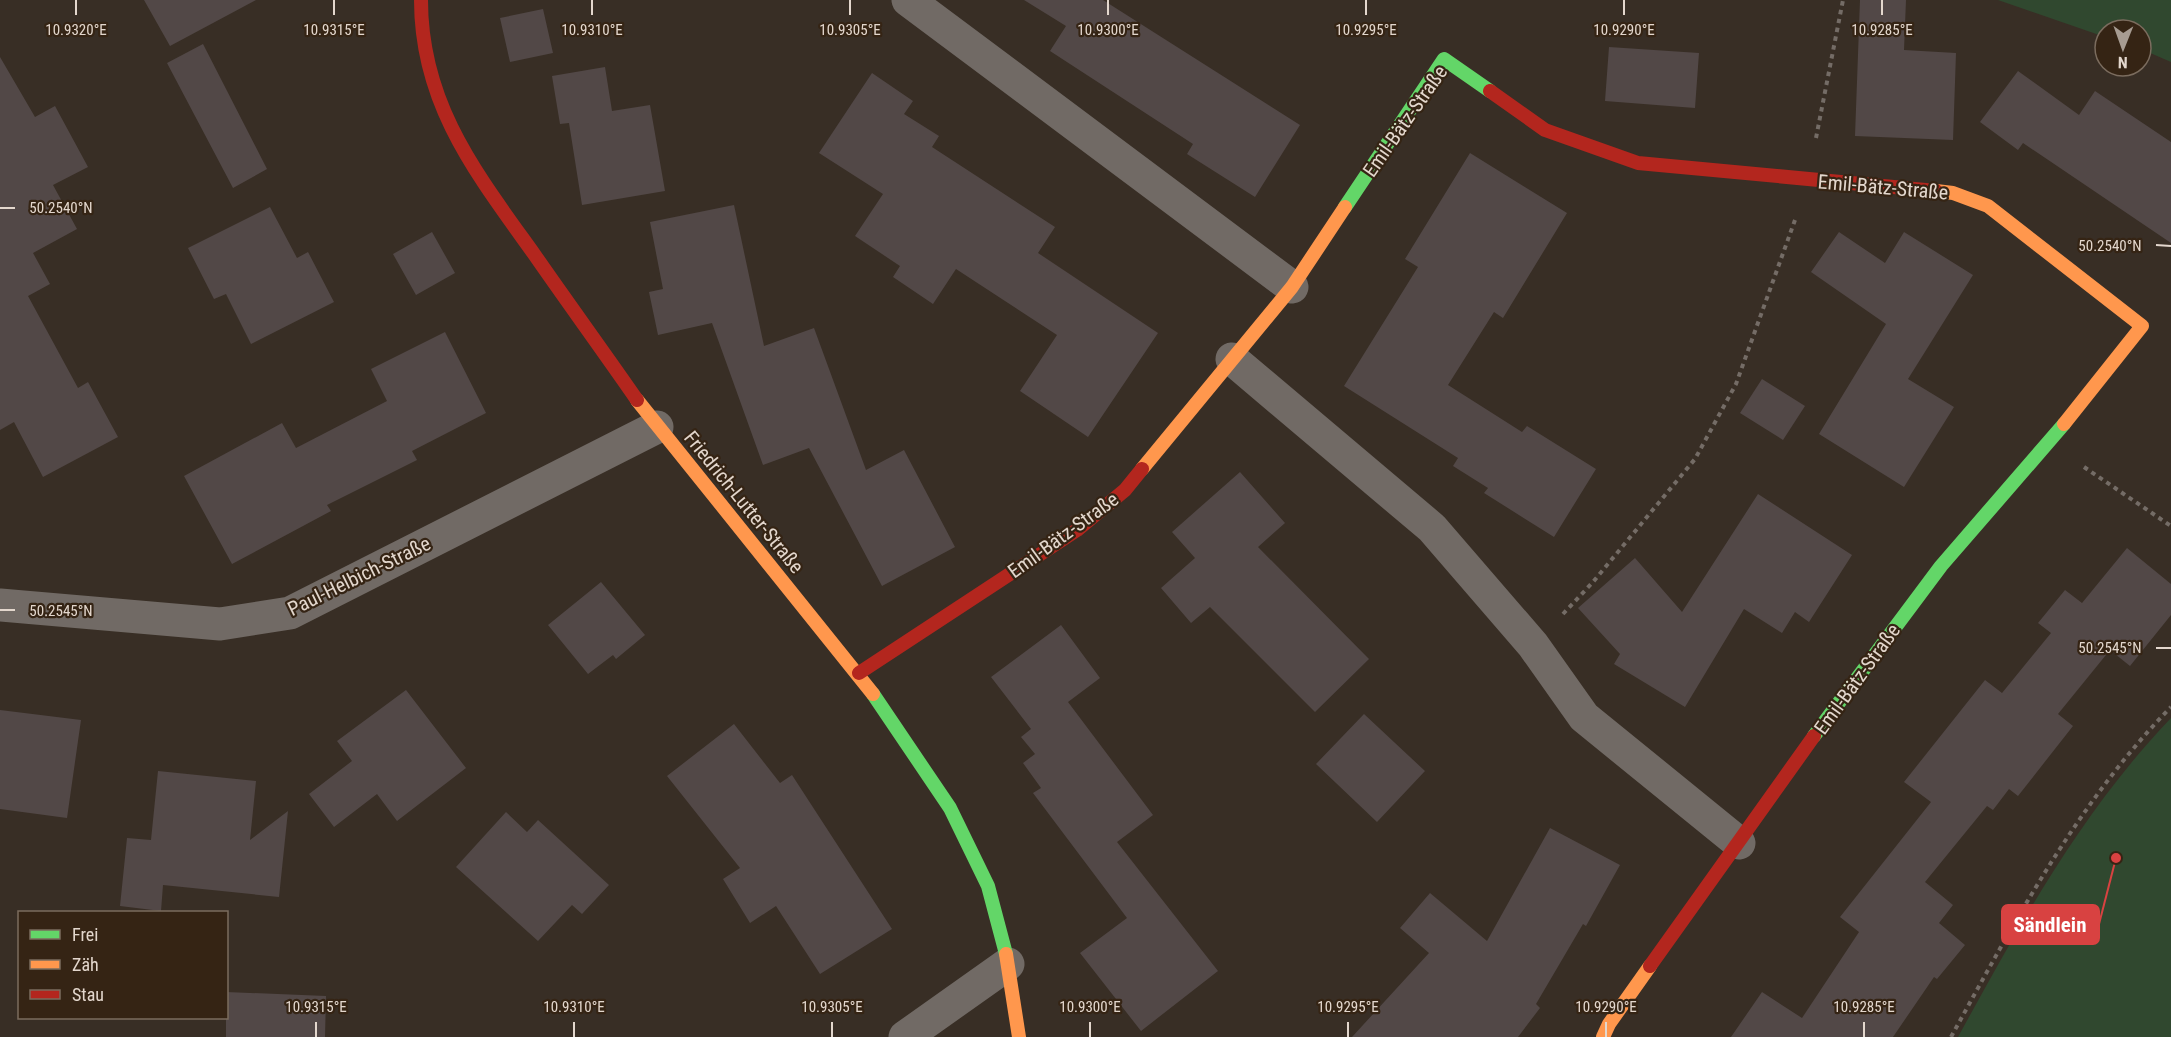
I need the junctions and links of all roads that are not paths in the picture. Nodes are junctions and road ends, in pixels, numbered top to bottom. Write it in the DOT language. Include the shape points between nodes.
graph roads {
  1 [pos="422,0"];
  2 [pos="908,0"];
  3 [pos="1292,287"];
  4 [pos="1232,359"];
  5 [pos="657,427"];
  6 [pos="0,605"];
  7 [pos="859,673"];
  8 [pos="1739,843"];
  9 [pos="1008,964"];
  10 [pos="905,1037"];
  11 [pos="1018,1037"];
  12 [pos="1603,1037"];
  1 -- 5 [label="street, Friedrich-Lutter-Straße" via="421,19 432,81 452,133 481,180"];
  2 -- 3 [label="street"];
  3 -- 4 [label="street, Emil-Bätz-Straße"];
  3 -- 8 [label="street, Emil-Bätz-Straße" via="1444,59 1545,130 1638,163 1953,193 1988,206 2142,326 2048,444 1941,566 1841,698"];
  4 -- 7 [label="street, Emil-Bätz-Straße" via="1117,496 1077,530"];
  4 -- 8 [label="street" via="1431,528 1533,645 1584,717"];
  5 -- 6 [label="street, Paul-Helbich-Straße" via="290,613 220,624"];
  5 -- 7 [label="street, Friedrich-Lutter-Straße"];
  7 -- 9 [label="street, Friedrich-Lutter-Straße" via="950,808 988,886"];
  8 -- 12 [label="street, Emil-Bätz-Straße"];
  9 -- 10 [label="street"];
  9 -- 11 [label="street, Friedrich-Lutter-Straße"];
}
